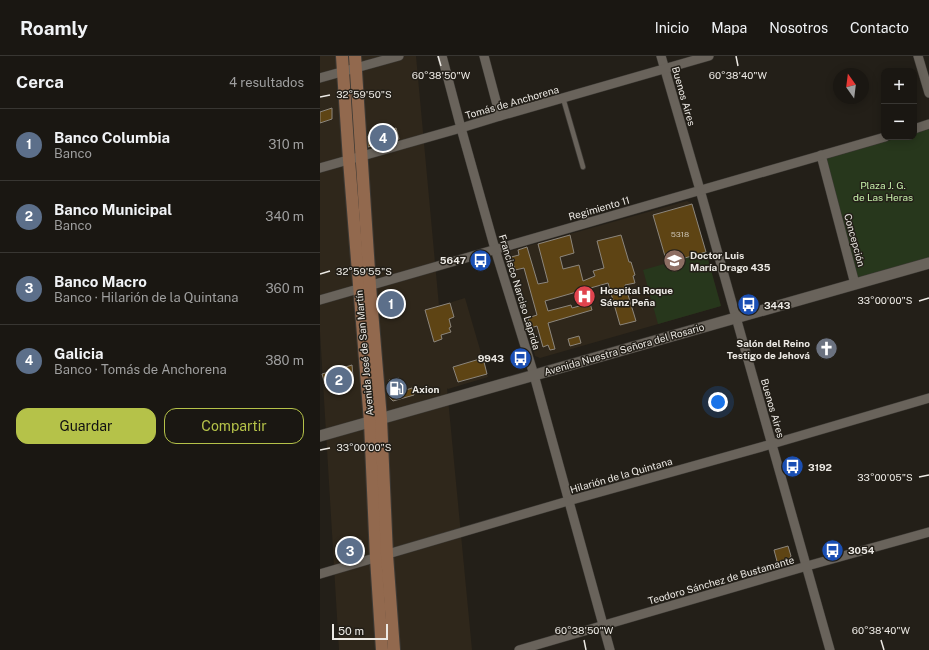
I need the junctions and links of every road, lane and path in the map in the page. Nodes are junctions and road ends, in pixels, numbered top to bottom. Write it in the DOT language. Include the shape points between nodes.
graph roads {
  1 [pos="342,56"];
  2 [pos="399,56"];
  3 [pos="442,56"];
  4 [pos="484,56"];
  5 [pos="661,56"];
  6 [pos="709,56"];
  7 [pos="918,56"];
  8 [pos="355,62"];
  9 [pos="664,69"];
  10 [pos="343,71"];
  11 [pos="320,78"];
  12 [pos="929,93"];
  13 [pos="563,98"];
  14 [pos="500,116"];
  15 [pos="929,124"];
  16 [pos="461,128"];
  17 [pos="917,128"];
  18 [pos="881,138"];
  19 [pos="362,156"];
  20 [pos="821,156"];
  21 [pos="349,160"];
  22 [pos="583,167"];
  23 [pos="320,168"];
  24 [pos="700,190"];
  25 [pos="495,249"];
  26 [pos="929,263"];
  27 [pos="856,284"];
  28 [pos="364,288"];
  29 [pos="320,300"];
  30 [pos="736,318"];
  31 [pos="534,375"];
  32 [pos="929,398"];
  33 [pos="375,421"];
  34 [pos="320,436"];
  35 [pos="772,444"];
  36 [pos="568,501"];
  37 [pos="929,532"];
  38 [pos="381,557"];
  39 [pos="807,566"];
  40 [pos="320,574"];
  41 [pos="603,626"];
  42 [pos="382,650"];
  43 [pos="394,650"];
  44 [pos="519,650"];
  45 [pos="610,650"];
  46 [pos="830,650"];
  1 -- 10 [label="main road, Avenida José de San Martín"];
  2 -- 8 [label="street"];
  3 -- 16 [label="street, Francisco Narciso Laprida"];
  4 -- 14 [label="street"];
  5 -- 9 [label="street, Buenos Aires"];
  6 -- 9 [label="street, Tomás de Anchorena"];
  7 -- 12 [label="street"];
  8 -- 10 [label="street"];
  8 -- 19 [label="main road, Avenida José de San Martín"];
  9 -- 13 [label="street, Tomás de Anchorena"];
  9 -- 24 [label="street, Buenos Aires"];
  10 -- 11 [label="street"];
  10 -- 21 [label="main road, Avenida José de San Martín"];
  13 -- 14 [label="street, Tomás de Anchorena"];
  13 -- 22 [label="lane"];
  14 -- 16 [label="street, Tomás de Anchorena"];
  15 -- 17 [label="street"];
  16 -- 19 [label="street, Tomás de Anchorena"];
  16 -- 25 [label="street, Francisco Narciso Laprida"];
  18 -- 20 [label="street, Regimiento 11"];
  19 -- 21 [label="street, Tomás de Anchorena"];
  19 -- 28 [label="main road, Avenida José de San Martín"];
  20 -- 24 [label="street, Regimiento 11"];
  20 -- 27 [label="street, Concepción"];
  21 -- 23 [label="street, Tomás de Anchorena"];
  21 -- 28 [label="main road, Avenida José de San Martín"];
  24 -- 25 [label="street, Regimiento 11"];
  24 -- 30 [label="street, Buenos Aires"];
  25 -- 28 [label="street, Regimiento 11"];
  25 -- 31 [label="street, Francisco Narciso Laprida"];
  26 -- 27 [label="street, Avenida Nuestra Señora del Rosario"];
  27 -- 30 [label="street, Avenida Nuestra Señora del Rosario"];
  28 -- 29 [label="street, Regimiento 11"];
  28 -- 33 [label="main road, Avenida José de San Martín"];
  30 -- 31 [label="street, Avenida Nuestra Señora del Rosario"];
  30 -- 35 [label="street, Buenos Aires"];
  31 -- 33 [label="street, Avenida Nuestra Señora del Rosario"];
  31 -- 36 [label="street, Francisco Narciso Laprida"];
  32 -- 35 [label="street, Hilarión de la Quintana"];
  33 -- 34 [label="street, Avenida Nuestra Señora del Rosario"];
  33 -- 38 [label="main road, Avenida José de San Martín"];
  35 -- 36 [label="street, Hilarión de la Quintana"];
  35 -- 39 [label="street, Buenos Aires"];
  36 -- 38 [label="street, Hilarión de la Quintana"];
  36 -- 41 [label="street, Francisco Narciso Laprida"];
  37 -- 39 [label="street, Teodoro Sánchez de Bustamante"];
  38 -- 40 [label="street, Hilarión de la Quintana"];
  38 -- 42 [label="main road, Avenida José de San Martín"];
  38 -- 43 [label="main road, Avenida José de San Martín"];
  39 -- 41 [label="street, Teodoro Sánchez de Bustamante"];
  39 -- 46 [label="street, Buenos Aires"];
  41 -- 44 [label="street, Teodoro Sánchez de Bustamante"];
  41 -- 45 [label="street, Francisco Narciso Laprida"];
}
